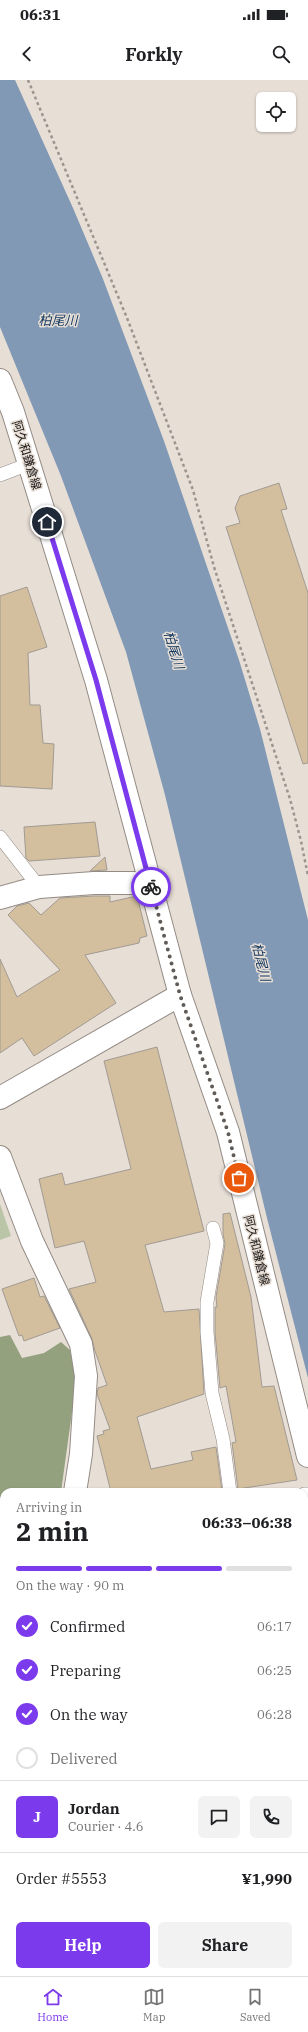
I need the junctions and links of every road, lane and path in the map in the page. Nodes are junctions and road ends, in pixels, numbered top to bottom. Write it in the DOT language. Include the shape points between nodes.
graph roads {
  1 [pos="28,80"];
  2 [pos="0,380"];
  3 [pos="29,464"];
  4 [pos="0,475"];
  5 [pos="0,836"];
  6 [pos="308,876"];
  7 [pos="150,883"];
  8 [pos="39,887"];
  9 [pos="0,898"];
  10 [pos="180,995"];
  11 [pos="0,1098"];
  12 [pos="0,1156"];
  13 [pos="213,1228"];
  14 [pos="308,1456"];
  15 [pos="76,1488"];
  16 [pos="229,1488"];
  1 -- 6 [label="path" via="127,318 193,490 214,567 290,799"];
  2 -- 3 [label="main road, 阿久和鎌倉線"];
  3 -- 4 [label="lane"];
  3 -- 7 [label="main road, 阿久和鎌倉線" via="96,680"];
  5 -- 8 [label="lane"];
  7 -- 8 [label="main road" via="94,883"];
  7 -- 10 [label="main road, 阿久和鎌倉線"];
  8 -- 9 [label="main road"];
  10 -- 11 [label="main road"];
  10 -- 14 [label="main road, 阿久和鎌倉線" via="228,1132"];
  12 -- 15 [label="main road" via="32,1241 81,1344 86,1376 81,1454"];
  13 -- 16 [label="lane" via="217,1243 207,1302 207,1332 212,1393 223,1439"];
}
